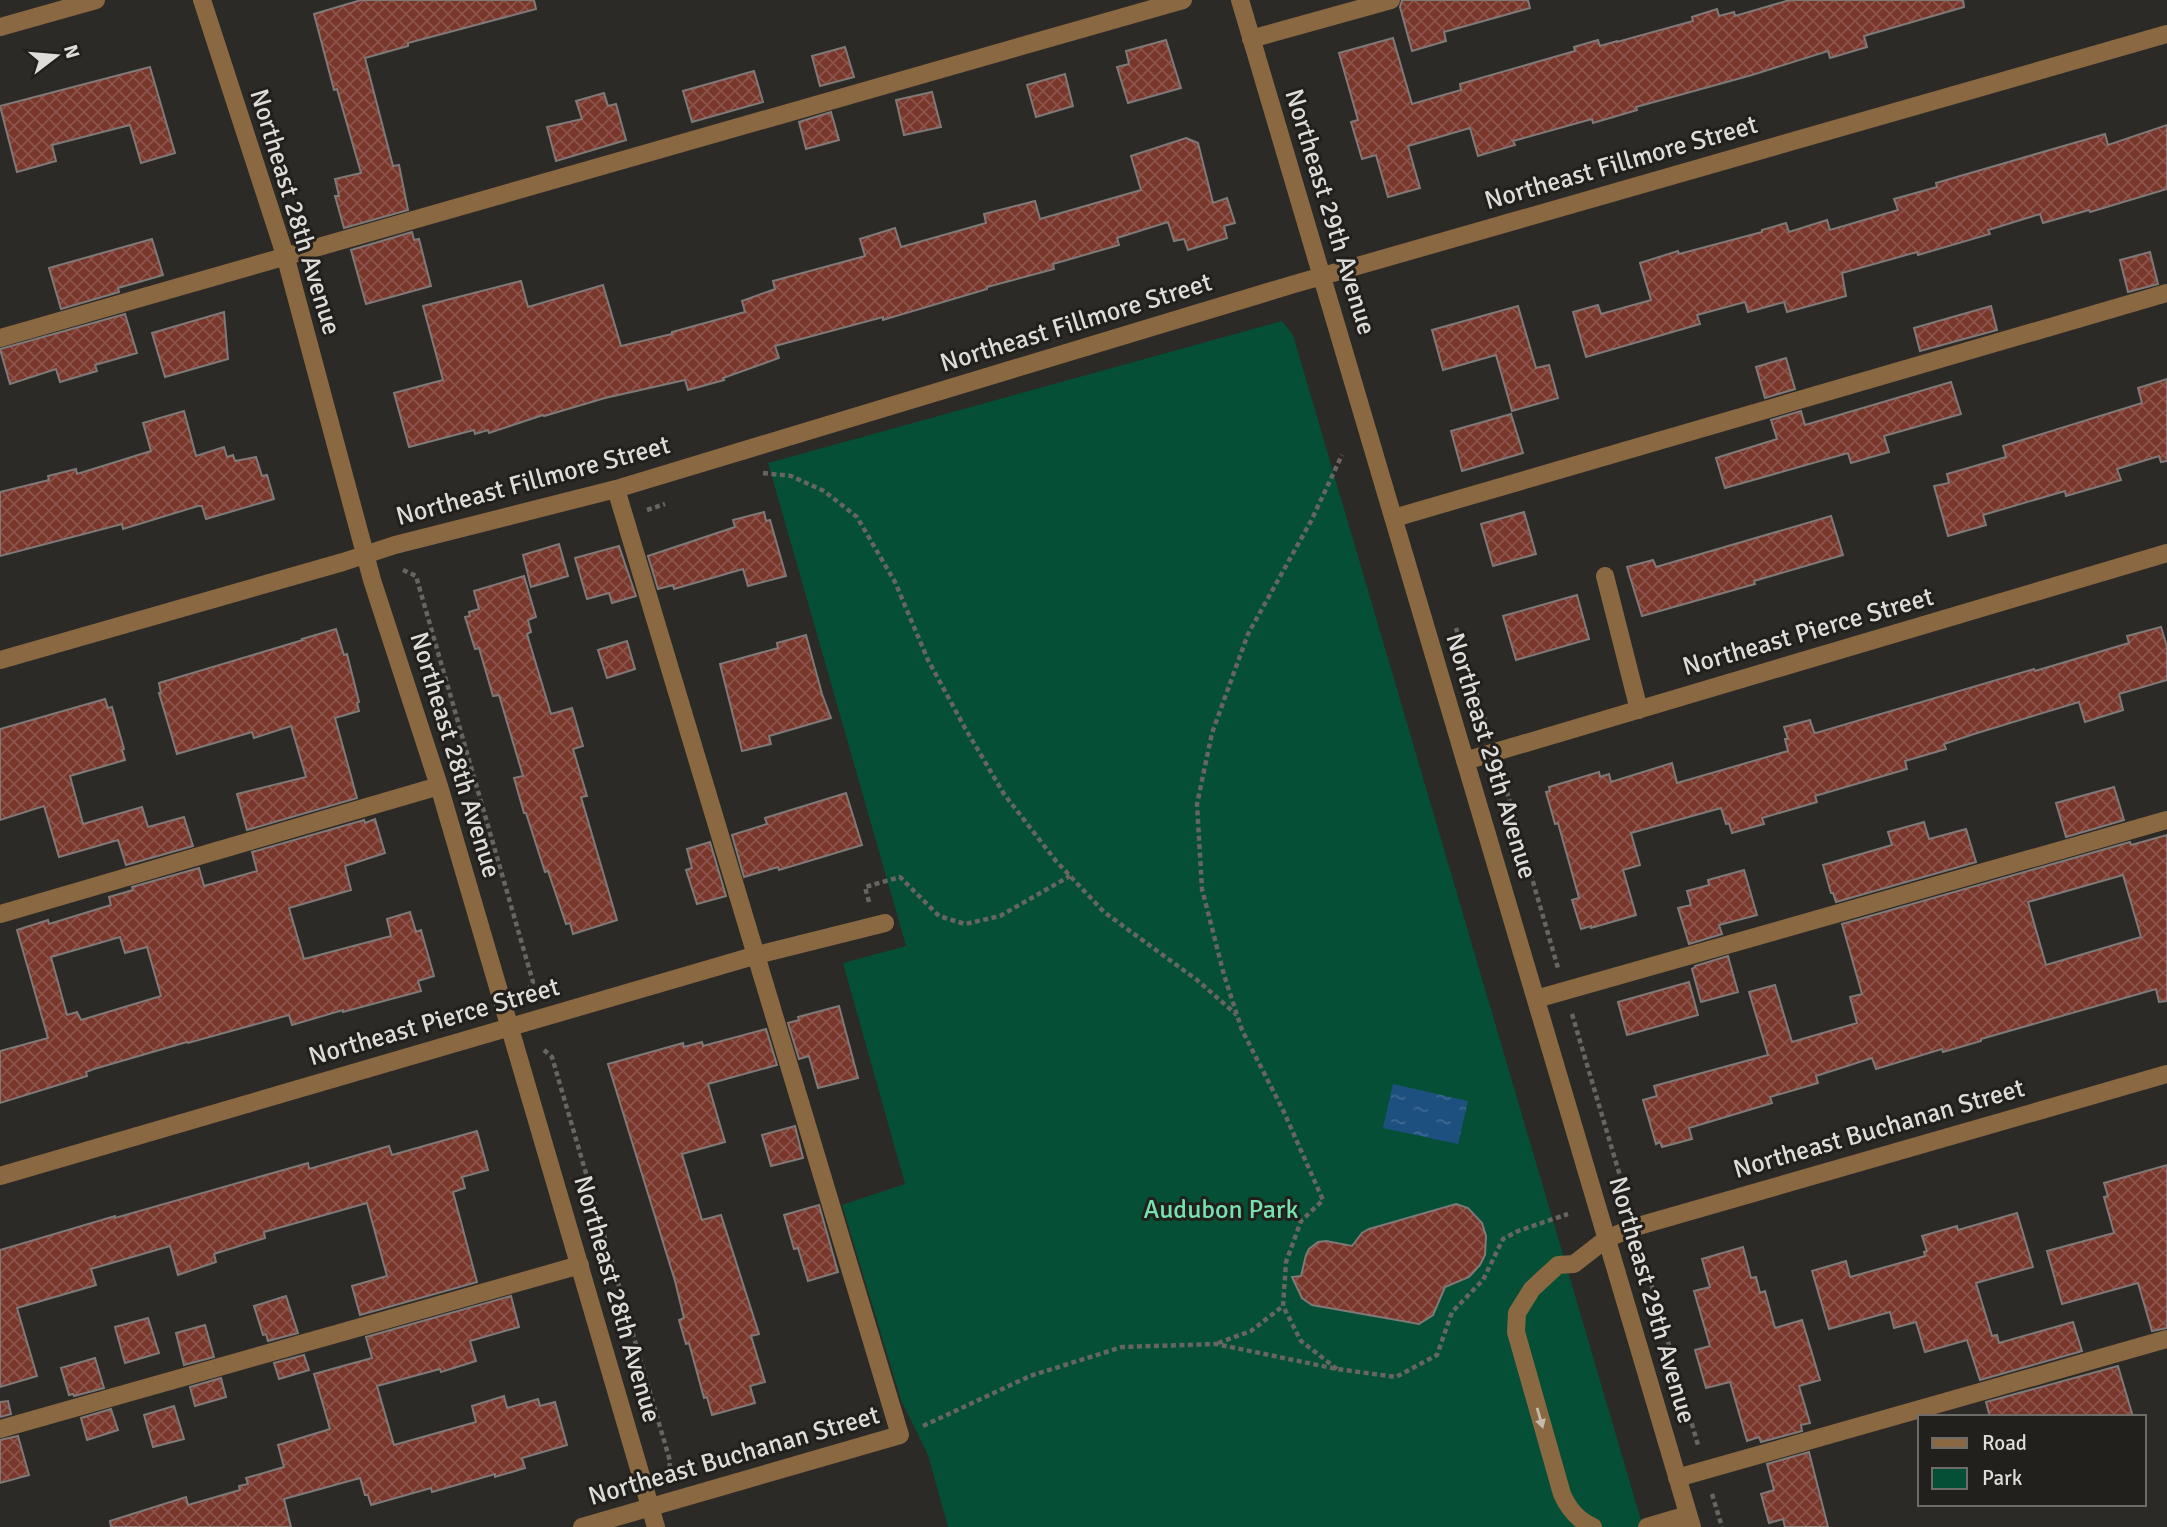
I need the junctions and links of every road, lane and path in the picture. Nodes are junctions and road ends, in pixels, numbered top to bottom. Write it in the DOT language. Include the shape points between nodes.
graph roads {
  1 [pos="96,0"];
  2 [pos="202,0"];
  3 [pos="1183,0"];
  4 [pos="1240,0"];
  5 [pos="1391,0"];
  6 [pos="0,27"];
  7 [pos="2167,34"];
  8 [pos="1251,39"];
  9 [pos="285,256"];
  10 [pos="1321,276"];
  11 [pos="2167,293"];
  12 [pos="0,338"];
  13 [pos="1342,455"];
  14 [pos="760,473"];
  15 [pos="616,489"];
  16 [pos="674,501"];
  17 [pos="624,517"];
  18 [pos="1394,518"];
  19 [pos="365,554"];
  20 [pos="2167,554"];
  21 [pos="403,570"];
  22 [pos="1605,576"];
  23 [pos="0,660"];
  24 [pos="1639,709"];
  25 [pos="1465,761"];
  26 [pos="439,786"];
  27 [pos="2167,820"];
  28 [pos="1070,877"];
  29 [pos="0,914"];
  30 [pos="880,924"];
  31 [pos="757,955"];
  32 [pos="528,990"];
  33 [pos="1536,999"];
  34 [pos="1237,1016"];
  35 [pos="510,1026"];
  36 [pos="544,1050"];
  37 [pos="2167,1073"];
  38 [pos="0,1176"];
  39 [pos="1568,1214"];
  40 [pos="1606,1239"];
  41 [pos="580,1265"];
  42 [pos="1283,1306"];
  43 [pos="2167,1339"];
  44 [pos="1216,1344"];
  45 [pos="1337,1368"];
  46 [pos="0,1429"];
  47 [pos="900,1436"];
  48 [pos="669,1474"];
  49 [pos="1677,1478"];
  50 [pos="651,1508"];
  51 [pos="1690,1521"];
  52 [pos="582,1527"];
  53 [pos="656,1527"];
  54 [pos="1594,1527"];
  55 [pos="1647,1527"];
  1 -- 6 [label="street"];
  2 -- 9 [label="street, Northeast 28th Avenue"];
  3 -- 9 [label="street"];
  4 -- 8 [label="street, Northeast 29th Avenue"];
  5 -- 8 [label="street"];
  7 -- 10 [label="street, Northeast Fillmore Street"];
  8 -- 10 [label="street, Northeast 29th Avenue"];
  9 -- 12 [label="street"];
  9 -- 19 [label="street, Northeast 28th Avenue"];
  10 -- 15 [label="street, Northeast Fillmore Street"];
  10 -- 18 [label="street, Northeast 29th Avenue"];
  11 -- 18 [label="street"];
  13 -- 34 [label="path" via="1248,634 1212,733 1197,804 1202,889"];
  14 -- 28 [label="path" via="791,476 824,491 858,517 971,739 1004,794"];
  15 -- 17 [label="street"];
  15 -- 19 [label="street, Northeast Fillmore Street"];
  16 -- 17 [label="path"];
  17 -- 31 [label="street"];
  18 -- 25 [label="street, Northeast 29th Avenue"];
  19 -- 23 [label="street, Northeast Fillmore Street"];
  19 -- 26 [label="street, Northeast 28th Avenue"];
  20 -- 24 [label="street, Northeast Pierce Street"];
  21 -- 32 [label="path" via="416,576 533,982"];
  22 -- 24 [label="street"];
  24 -- 25 [label="street, Northeast Pierce Street"];
  25 -- 33 [label="street, Northeast 29th Avenue"];
  26 -- 29 [label="street"];
  26 -- 35 [label="street, Northeast 28th Avenue"];
  27 -- 33 [label="street"];
  28 -- 30 [label="path" via="1000,916 965,924 939,916 900,877 865,887"];
  28 -- 34 [label="path" via="1104,912 1197,980"];
  30 -- 31 [label="street, Northeast Pierce Street"];
  31 -- 35 [label="street, Northeast Pierce Street"];
  31 -- 47 [label="street"];
  33 -- 40 [label="street, Northeast 29th Avenue"];
  34 -- 42 [label="path" via="1324,1200 1301,1221 1289,1251"];
  35 -- 38 [label="street, Northeast Pierce Street"];
  35 -- 41 [label="street, Northeast 28th Avenue"];
  36 -- 48 [label="path" via="552,1057 670,1461"];
  37 -- 40 [label="street, Northeast Buchanan Street"];
  39 -- 45 [label="path" via="1503,1239 1483,1280 1452,1311 1437,1355 1396,1377"];
  40 -- 49 [label="street, Northeast 29th Avenue"];
  40 -- 54 [label="street, Northeast Buchanan Street, one-way" via="1574,1264 1558,1265 1532,1289 1517,1313 1516,1332 1562,1494 1582,1522"];
  41 -- 46 [label="street"];
  41 -- 50 [label="street, Northeast 28th Avenue"];
  42 -- 44 [label="path" via="1251,1331"];
  42 -- 45 [label="path" via="1301,1341"];
  43 -- 49 [label="street"];
  44 -- 45 [label="path"];
  44 -- 47 [label="path" via="1122,1347 1030,1376"];
  47 -- 50 [label="street, Northeast Buchanan Street"];
  49 -- 51 [label="street, Northeast 29th Avenue"];
  50 -- 52 [label="street, Northeast Buchanan Street"];
  50 -- 53 [label="street, Northeast 28th Avenue"];
  51 -- 55 [label="street"];
}
